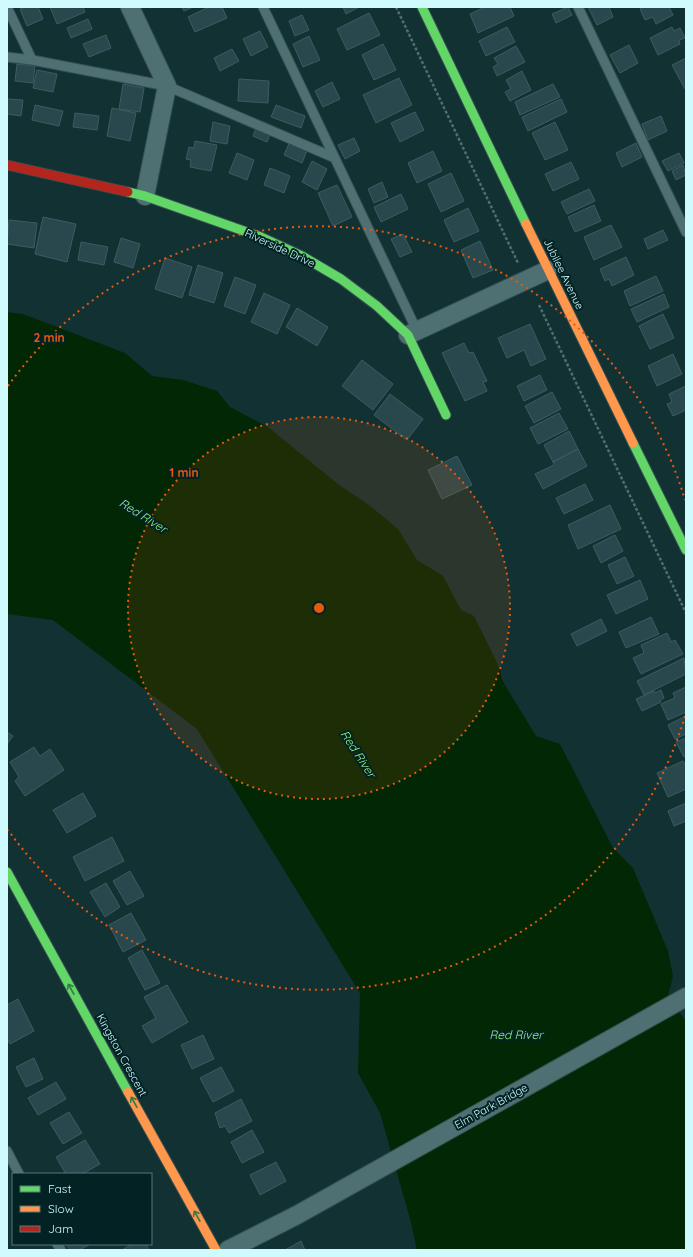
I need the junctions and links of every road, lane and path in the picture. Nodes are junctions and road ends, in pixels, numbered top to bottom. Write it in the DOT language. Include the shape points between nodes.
graph roads {
  1 [pos="130,7"];
  2 [pos="263,7"];
  3 [pos="396,7"];
  4 [pos="422,7"];
  5 [pos="578,7"];
  6 [pos="7,8"];
  7 [pos="7,57"];
  8 [pos="32,60"];
  9 [pos="167,86"];
  10 [pos="335,158"];
  11 [pos="7,165"];
  12 [pos="145,196"];
  13 [pos="686,232"];
  14 [pos="518,263"];
  15 [pos="548,270"];
  16 [pos="539,305"];
  17 [pos="412,333"];
  18 [pos="446,415"];
  19 [pos="681,527"];
  20 [pos="686,550"];
  21 [pos="686,613"];
  22 [pos="7,872"];
  23 [pos="686,997"];
  24 [pos="7,1151"];
  25 [pos="19,1173"];
  26 [pos="216,1250"];
  27 [pos="228,1250"];
  1 -- 9 [label="street"];
  2 -- 10 [label="lane"];
  3 -- 14 [label="path"];
  4 -- 15 [label="street, Jubilee Avenue"];
  5 -- 13 [label="lane"];
  6 -- 8 [label="lane"];
  7 -- 8 [label="lane"];
  8 -- 9 [label="lane"];
  9 -- 10 [label="lane"];
  9 -- 12 [label="street"];
  10 -- 17 [label="lane" via="410,320"];
  11 -- 12 [label="street, Riverside Drive"];
  12 -- 17 [label="street, Riverside Drive" via="261,237 302,256 341,279"];
  15 -- 17 [label="street"];
  15 -- 19 [label="street, Jubilee Avenue"];
  16 -- 21 [label="path"];
  17 -- 18 [label="street"];
  19 -- 20 [label="street, Jubilee Avenue"];
  26 -- 22 [label="street, Kingston Crescent, one-way"];
  23 -- 27 [label="street, Elm Park Bridge" via="297,1215"];
  24 -- 25 [label="lane"];
}
